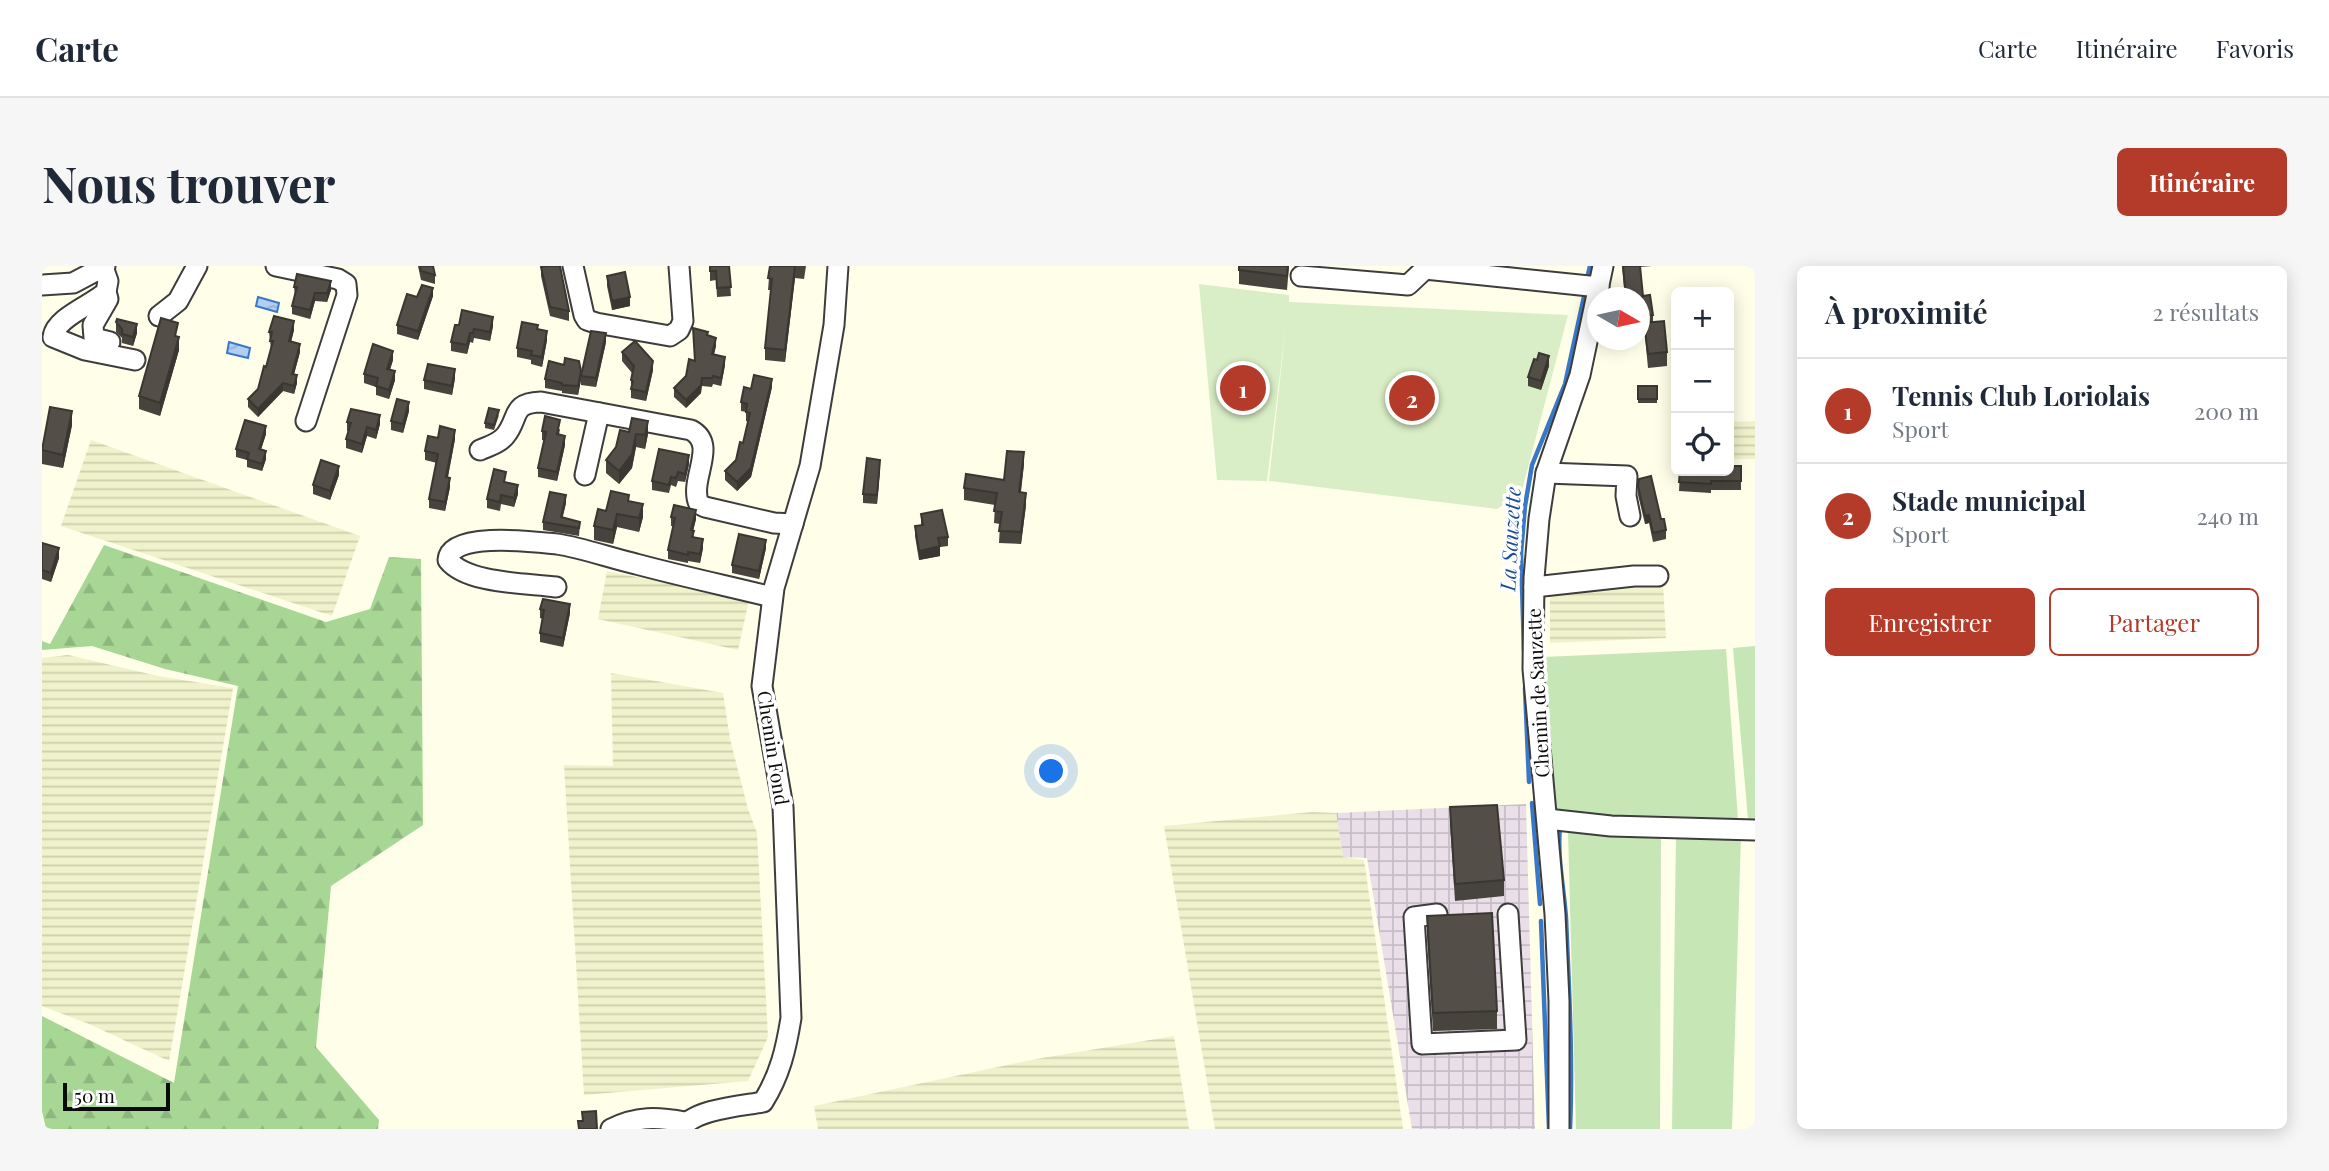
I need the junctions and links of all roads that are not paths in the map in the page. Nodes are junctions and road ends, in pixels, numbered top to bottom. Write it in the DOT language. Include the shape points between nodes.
graph roads {
  1 [pos="197,266"];
  2 [pos="276,266"];
  3 [pos="573,266"];
  4 [pos="680,266"];
  5 [pos="838,266"];
  6 [pos="1603,266"];
  7 [pos="104,267"];
  8 [pos="75,273"];
  9 [pos="1301,276"];
  10 [pos="42,285"];
  11 [pos="1598,286"];
  12 [pos="106,292"];
  13 [pos="159,316"];
  14 [pos="110,342"];
  15 [pos="135,360"];
  16 [pos="598,413"];
  17 [pos="306,421"];
  18 [pos="480,450"];
  19 [pos="1546,473"];
  20 [pos="584,475"];
  21 [pos="1630,516"];
  22 [pos="793,524"];
  23 [pos="1658,576"];
  24 [pos="556,587"];
  25 [pos="1534,587"];
  26 [pos="772,597"];
  27 [pos="1547,819"];
  28 [pos="1755,830"];
  29 [pos="1437,914"];
  30 [pos="1508,914"];
  31 [pos="683,1126"];
  32 [pos="611,1129"];
  33 [pos="1559,1129"];
  1 -- 13 [label="street" via="178,301"];
  2 -- 17 [label="street" via="346,284 347,295"];
  3 -- 4 [label="street" via="587,320 670,336 683,321"];
  5 -- 22 [label="street, Chemin Fond" via="834,325 812,453"];
  6 -- 11 [label="street, Chemin de Sauzette"];
  7 -- 8 [label="street"];
  7 -- 12 [label="street"];
  8 -- 10 [label="street" via="60,284"];
  9 -- 11 [label="street" via="1408,285 1425,269"];
  11 -- 19 [label="street, Chemin de Sauzette" via="1580,375"];
  12 -- 14 [label="street" via="108,299 93,325 94,338"];
  12 -- 15 [label="street" via="61,323 53,337 85,350"];
  16 -- 18 [label="street" via="527,402 505,435"];
  16 -- 20 [label="street"];
  16 -- 22 [label="street" via="691,430 704,447 695,488 699,504"];
  19 -- 21 [label="street" via="1627,477"];
  19 -- 25 [label="street, Chemin de Sauzette"];
  22 -- 26 [label="street, Chemin Fond"];
  23 -- 25 [label="street"];
  24 -- 26 [label="street" via="493,580 460,570 448,560 448,554 452,548 497,540 560,545"];
  25 -- 27 [label="street, Chemin de Sauzette" via="1533,669"];
  26 -- 31 [label="street, Chemin Fond" via="762,686 783,807 791,1018 786,1051 776,1082 763,1102 705,1113"];
  27 -- 28 [label="street" via="1611,826"];
  27 -- 33 [label="street, Chemin de Sauzette" via="1559,1001"];
  29 -- 30 [label="street" via="1414,917 1422,1044 1516,1040"];
  31 -- 32 [label="street" via="658,1118 626,1121"];
}
